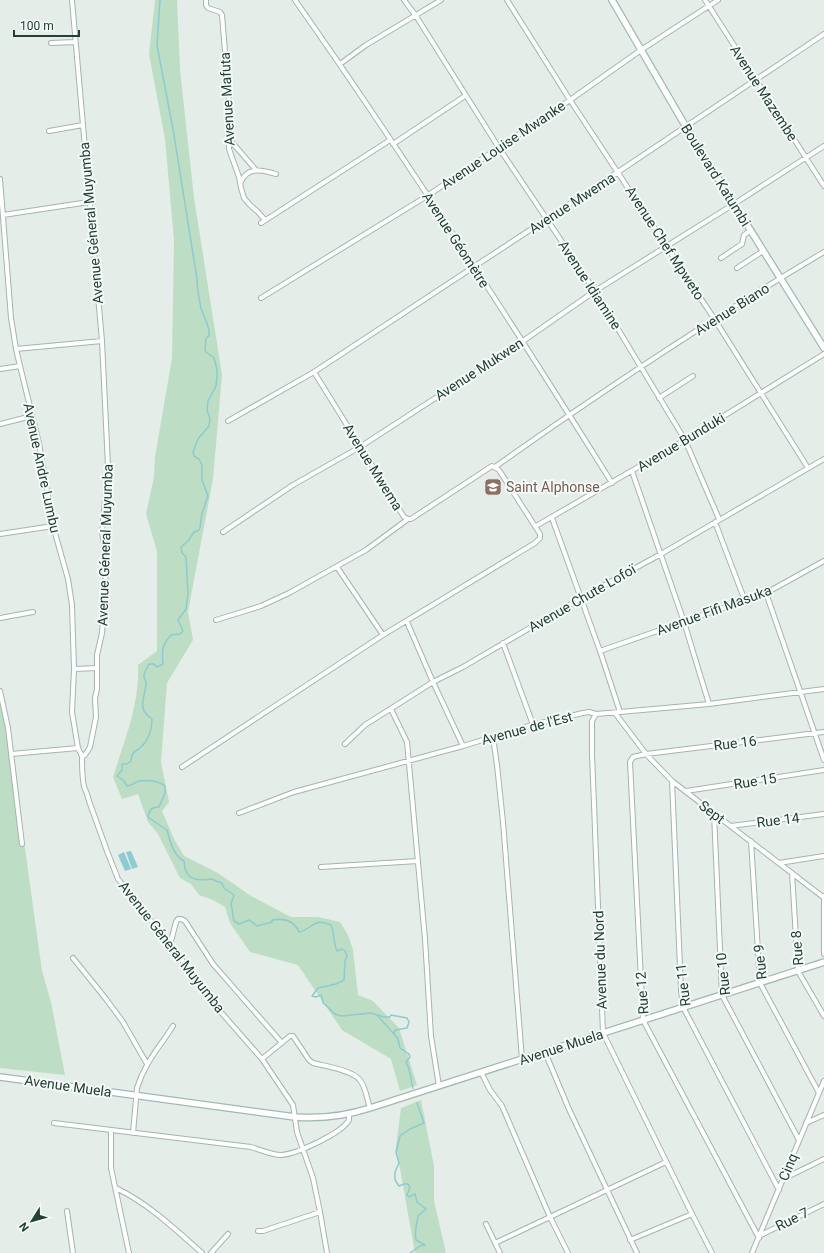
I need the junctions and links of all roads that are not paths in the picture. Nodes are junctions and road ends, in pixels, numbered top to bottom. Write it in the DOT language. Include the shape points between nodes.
graph roads {
  1 [pos="72,0"];
  2 [pos="206,0"];
  3 [pos="296,0"];
  4 [pos="404,0"];
  5 [pos="442,0"];
  6 [pos="507,0"];
  7 [pos="612,0"];
  8 [pos="705,0"];
  9 [pos="718,0"];
  10 [pos="709,6"];
  11 [pos="416,16"];
  12 [pos="824,34"];
  13 [pos="75,42"];
  14 [pos="51,43"];
  15 [pos="641,50"];
  16 [pos="340,64"];
  17 [pos="755,79"];
  18 [pos="465,96"];
  19 [pos="570,100"];
  20 [pos="82,125"];
  21 [pos="686,127"];
  22 [pos="49,131"];
  23 [pos="229,139"];
  24 [pos="390,140"];
  25 [pos="393,144"];
  26 [pos="824,146"];
  27 [pos="499,148"];
  28 [pos="806,157"];
  29 [pos="256,170"];
  30 [pos="618,172"];
  31 [pos="276,174"];
  32 [pos="0,179"];
  33 [pos="240,183"];
  34 [pos="824,186"];
  35 [pos="427,196"];
  36 [pos="89,202"];
  37 [pos="734,204"];
  38 [pos="1,208"];
  39 [pos="3,215"];
  40 [pos="547,220"];
  41 [pos="750,231"];
  42 [pos="667,246"];
  43 [pos="763,251"];
  44 [pos="824,252"];
  45 [pos="721,258"];
  46 [pos="474,268"];
  47 [pos="737,268"];
  48 [pos="780,278"];
  49 [pos="595,290"];
  50 [pos="261,298"];
  51 [pos="715,320"];
  52 [pos="102,341"];
  53 [pos="523,341"];
  54 [pos="824,348"];
  55 [pos="16,349"];
  56 [pos="824,354"];
  57 [pos="20,366"];
  58 [pos="640,366"];
  59 [pos="0,369"];
  60 [pos="314,372"];
  61 [pos="693,376"];
  62 [pos="761,393"];
  63 [pos="659,398"];
  64 [pos="569,415"];
  65 [pos="32,416"];
  66 [pos="228,421"];
  67 [pos="0,424"];
  68 [pos="685,440"];
  69 [pos="360,447"];
  70 [pos="824,459"];
  71 [pos="496,467"];
  72 [pos="808,468"];
  73 [pos="632,471"];
  74 [pos="612,483"];
  75 [pos="552,518"];
  76 [pos="408,519"];
  77 [pos="717,520"];
  78 [pos="53,526"];
  79 [pos="536,526"];
  80 [pos="223,532"];
  81 [pos="0,534"];
  82 [pos="661,554"];
  83 [pos="824,561"];
  84 [pos="337,567"];
  85 [pos="766,593"];
  86 [pos="581,598"];
  87 [pos="745,600"];
  88 [pos="33,612"];
  89 [pos="0,618"];
  90 [pos="216,620"];
  91 [pos="407,622"];
  92 [pos="684,622"];
  93 [pos="384,636"];
  94 [pos="503,644"];
  95 [pos="600,651"];
  96 [pos="97,668"];
  97 [pos="74,669"];
  98 [pos="433,682"];
  99 [pos="824,690"];
  100 [pos="0,691"];
  101 [pos="800,692"];
  102 [pos="709,704"];
  103 [pos="391,709"];
  104 [pos="617,712"];
  105 [pos="596,714"];
  106 [pos="532,725"];
  107 [pos="824,732"];
  108 [pos="814,733"];
  109 [pos="493,737"];
  110 [pos="344,744"];
  111 [pos="463,746"];
  112 [pos="78,748"];
  113 [pos="11,754"];
  114 [pos="646,754"];
  115 [pos="82,756"];
  116 [pos="409,760"];
  117 [pos="824,760"];
  118 [pos="182,767"];
  119 [pos="824,770"];
  120 [pos="672,781"];
  121 [pos="686,791"];
  122 [pos="239,813"];
  123 [pos="714,813"];
  124 [pos="824,814"];
  125 [pos="731,826"];
  126 [pos="751,841"];
  127 [pos="22,844"];
  128 [pos="824,856"];
  129 [pos="418,861"];
  130 [pos="779,863"];
  131 [pos="321,867"];
  132 [pos="792,873"];
  133 [pos="824,896"];
  134 [pos="170,945"];
  135 [pos="824,954"];
  136 [pos="73,958"];
  137 [pos="824,962"];
  138 [pos="798,971"];
  139 [pos="760,983"];
  140 [pos="722,995"];
  141 [pos="683,1007"];
  142 [pos="824,1016"];
  143 [pos="643,1020"];
  144 [pos="173,1026"];
  145 [pos="603,1033"];
  146 [pos="282,1043"];
  147 [pos="546,1052"];
  148 [pos="262,1059"];
  149 [pos="522,1059"];
  150 [pos="147,1064"];
  151 [pos="481,1072"];
  152 [pos="0,1077"];
  153 [pos="824,1081"];
  154 [pos="439,1086"];
  155 [pos="819,1093"];
  156 [pos="136,1095"];
  157 [pos="370,1108"];
  158 [pos="348,1115"];
  159 [pos="824,1115"];
  160 [pos="295,1117"];
  161 [pos="54,1123"];
  162 [pos="806,1123"];
  163 [pos="111,1130"];
  164 [pos="133,1133"];
  165 [pos="799,1140"];
  166 [pos="303,1148"];
  167 [pos="824,1159"];
  168 [pos="666,1162"];
  169 [pos="784,1178"];
  170 [pos="116,1188"];
  171 [pos="606,1190"];
  172 [pos="779,1190"];
  173 [pos="824,1204"];
  174 [pos="67,1211"];
  175 [pos="320,1212"];
  176 [pos="692,1214"];
  177 [pos="550,1216"];
  178 [pos="486,1224"];
  179 [pos="258,1231"];
  180 [pos="228,1234"];
  181 [pos="759,1236"];
  182 [pos="630,1240"];
  183 [pos="495,1243"];
  184 [pos="73,1253"];
  185 [pos="129,1253"];
  186 [pos="202,1253"];
  187 [pos="211,1253"];
  188 [pos="327,1253"];
  189 [pos="500,1253"];
  190 [pos="568,1253"];
  191 [pos="637,1253"];
  192 [pos="712,1253"];
  193 [pos="752,1253"];
  1 -- 13 [label="street, Avenue Géneral Muyumba"];
  2 -- 23 [label="street, Avenue Mafuta" via="208,8 222,15 230,112"];
  3 -- 16 [label="street, Avenue Géomètre"];
  4 -- 11 [label="street, Avenue Idiamine"];
  5 -- 11 [label="street"];
  6 -- 19 [label="street, Avenue Chef Mpweto"];
  7 -- 15 [label="street, Boulevard Katumbi"];
  8 -- 10 [label="street, Avenue Mazembe"];
  9 -- 10 [label="street, Avenue Louise Mwanke"];
  10 -- 15 [label="street, Avenue Louise Mwanke"];
  10 -- 17 [label="street, Avenue Mazembe"];
  11 -- 16 [label="street" via="366,45"];
  11 -- 18 [label="street, Avenue Idiamine"];
  12 -- 17 [label="street, Avenue Mwema"];
  13 -- 14 [label="street"];
  13 -- 20 [label="street, Avenue Géneral Muyumba"];
  15 -- 19 [label="street, Avenue Louise Mwanke"];
  15 -- 21 [label="street, Boulevard Katumbi"];
  16 -- 24 [label="street, Avenue Géomètre"];
  17 -- 21 [label="street, Avenue Mwema"];
  17 -- 28 [label="street, Avenue Mazembe"];
  18 -- 25 [label="street"];
  18 -- 27 [label="street, Avenue Idiamine"];
  19 -- 27 [label="street, Avenue Louise Mwanke"];
  19 -- 30 [label="street, Avenue Chef Mpweto"];
  20 -- 22 [label="street"];
  20 -- 36 [label="street, Avenue Géneral Muyumba"];
  21 -- 30 [label="street, Avenue Mwema"];
  21 -- 37 [label="street, Boulevard Katumbi"];
  23 -- 29 [label="street"];
  23 -- 33 [label="street, Avenue Mafuta" via="229,152"];
  24 -- 25 [label="street, Avenue Géomètre"];
  24 -- 33 [label="street, Avenue Mafuta" via="263,222 247,202"];
  25 -- 35 [label="street, Avenue Géomètre"];
  26 -- 28 [label="street, Avenue Mukwen"];
  27 -- 35 [label="street, Avenue Louise Mwanke"];
  27 -- 40 [label="street, Avenue Idiamine"];
  28 -- 34 [label="street, Avenue Mazembe"];
  28 -- 37 [label="street, Avenue Mukwen"];
  29 -- 31 [label="street"];
  29 -- 33 [label="street" via="247,173"];
  30 -- 40 [label="street, Avenue Mwema"];
  30 -- 42 [label="street, Avenue Chef Mpweto"];
  32 -- 38 [label="street, Avenue Andre Lumbu"];
  35 -- 46 [label="street, Avenue Géomètre"];
  35 -- 50 [label="street, Avenue Louise Mwanke"];
  36 -- 39 [label="street"];
  36 -- 52 [label="street, Avenue Géneral Muyumba"];
  37 -- 41 [label="street, Boulevard Katumbi"];
  37 -- 42 [label="street, Avenue Mukwen"];
  38 -- 39 [label="street, Avenue Andre Lumbu"];
  39 -- 55 [label="street, Avenue Andre Lumbu"];
  40 -- 46 [label="street, Avenue Mwema"];
  40 -- 49 [label="street, Avenue Idiamine"];
  41 -- 43 [label="street, Boulevard Katumbi"];
  41 -- 45 [label="street" via="744,235 742,244"];
  42 -- 49 [label="street, Avenue Mukwen"];
  42 -- 51 [label="street, Avenue Chef Mpweto"];
  43 -- 47 [label="street"];
  43 -- 48 [label="street, Boulevard Katumbi"];
  44 -- 48 [label="street, Avenue Biano"];
  46 -- 53 [label="street, Avenue Géomètre"];
  46 -- 60 [label="street, Avenue Mwema"];
  48 -- 51 [label="street, Avenue Biano"];
  48 -- 54 [label="street, Boulevard Katumbi"];
  49 -- 53 [label="street, Avenue Mukwen"];
  49 -- 58 [label="street, Avenue Idiamine"];
  51 -- 58 [label="street, Avenue Biano"];
  51 -- 62 [label="street, Avenue Chef Mpweto"];
  52 -- 55 [label="street"];
  52 -- 96 [label="street, Avenue Géneral Muyumba" via="108,466 102,532 106,558 105,593"];
  53 -- 64 [label="street, Avenue Géomètre"];
  53 -- 69 [label="street, Avenue Mukwen"];
  55 -- 57 [label="street, Avenue Andre Lumbu"];
  56 -- 62 [label="street, Avenue Bunduki"];
  57 -- 59 [label="street"];
  57 -- 65 [label="street, Avenue Andre Lumbu"];
  58 -- 63 [label="street, Avenue Idiamine"];
  58 -- 64 [label="street, Avenue Biano"];
  60 -- 66 [label="street"];
  60 -- 69 [label="street, Avenue Mwema"];
  61 -- 63 [label="street"];
  62 -- 68 [label="street, Avenue Bunduki"];
  62 -- 72 [label="street, Avenue Chef Mpweto"];
  63 -- 68 [label="street, Avenue Idiamine"];
  64 -- 71 [label="street, Avenue Mwema"];
  64 -- 74 [label="street, Avenue Géomètre"];
  65 -- 67 [label="street"];
  65 -- 78 [label="street, Avenue Andre Lumbu" via="41,451"];
  68 -- 73 [label="street, Avenue Bunduki"];
  68 -- 77 [label="street, Avenue Idiamine"];
  69 -- 76 [label="street, Avenue Mwema" via="404,517"];
  69 -- 80 [label="street, Avenue Mukwen" via="293,485"];
  70 -- 72 [label="street, Avenue Chute Lofoï"];
  71 -- 76 [label="street, Avenue Mwema" via="491,467"];
  71 -- 79 [label="street"];
  72 -- 77 [label="street, Avenue Chute Lofoï"];
  73 -- 74 [label="street, Avenue Bunduki"];
  73 -- 82 [label="street"];
  74 -- 75 [label="street, Avenue Bunduki"];
  75 -- 79 [label="street, Avenue Bunduki"];
  75 -- 86 [label="street, Sept"];
  76 -- 84 [label="street" via="366,550"];
  77 -- 82 [label="street, Avenue Chute Lofoï"];
  77 -- 87 [label="street, Avenue Idiamine"];
  78 -- 81 [label="street"];
  78 -- 97 [label="street, Avenue Andre Lumbu" via="68,579 72,605"];
  79 -- 91 [label="street" via="541,536 536,543"];
  82 -- 86 [label="street, Avenue Chute Lofoï"];
  82 -- 92 [label="street"];
  83 -- 85 [label="street, Avenue Fifi Masuka"];
  84 -- 90 [label="street" via="275,600"];
  84 -- 93 [label="street"];
  85 -- 87 [label="street, Avenue Fifi Masuka"];
  85 -- 101 [label="street"];
  86 -- 94 [label="street, Avenue Chute Lofoï"];
  86 -- 95 [label="street, Sept"];
  87 -- 92 [label="street, Avenue Fifi Masuka"];
  88 -- 89 [label="street"];
  91 -- 93 [label="street"];
  91 -- 98 [label="street"];
  92 -- 95 [label="street, Avenue Fifi Masuka"];
  92 -- 102 [label="street"];
  93 -- 118 [label="street"];
  94 -- 98 [label="street, Avenue Chute Lofoï"];
  94 -- 106 [label="street"];
  95 -- 104 [label="street, Sept"];
  96 -- 97 [label="street"];
  96 -- 115 [label="street, Avenue Géneral Muyumba" via="95,720 90,747"];
  97 -- 112 [label="street, Avenue Andre Lumbu" via="72,712"];
  98 -- 103 [label="street, Avenue Chute Lofoï"];
  98 -- 111 [label="street"];
  99 -- 101 [label="street, Avenue de l'Est"];
  100 -- 113 [label="street"];
  101 -- 102 [label="street, Avenue de l'Est"];
  101 -- 108 [label="street"];
  102 -- 104 [label="street, Avenue de l'Est"];
  103 -- 110 [label="street, Avenue Chute Lofoï" via="365,725"];
  103 -- 116 [label="street" via="407,742"];
  104 -- 105 [label="street, Avenue de l'Est"];
  104 -- 114 [label="street, Sept"];
  105 -- 106 [label="street, Avenue de l'Est" via="583,713"];
  105 -- 145 [label="street, Avenue du Nord" via="592,721 592,754"];
  106 -- 109 [label="street, Avenue de l'Est"];
  107 -- 108 [label="street, Rue 16"];
  108 -- 114 [label="street, Rue 16"];
  108 -- 117 [label="street"];
  109 -- 111 [label="street, Avenue de l'Est"];
  109 -- 149 [label="street" via="503,822"];
  111 -- 116 [label="street, Avenue de l'Est"];
  112 -- 113 [label="street"];
  112 -- 115 [label="street, Avenue Andre Lumbu"];
  113 -- 127 [label="street"];
  114 -- 120 [label="street, Sept"];
  114 -- 143 [label="street, Rue 12" via="633,757 630,762"];
  115 -- 134 [label="street, Avenue Géneral Muyumba" via="89,801 118,879"];
  116 -- 122 [label="street, Avenue de l'Est" via="294,792"];
  116 -- 129 [label="street"];
  119 -- 121 [label="street, Rue 15"];
  120 -- 121 [label="street, Sept"];
  120 -- 141 [label="street, Rue 11"];
  121 -- 123 [label="street, Sept"];
  123 -- 125 [label="street, Sept"];
  123 -- 140 [label="street, Rue 10"];
  124 -- 125 [label="street, Rue 14"];
  125 -- 126 [label="street, Sept"];
  126 -- 130 [label="street, Sept"];
  126 -- 139 [label="street, Rue 9"];
  128 -- 130 [label="street"];
  129 -- 131 [label="street"];
  129 -- 154 [label="street" via="431,1036"];
  130 -- 132 [label="street, Sept"];
  132 -- 133 [label="street, Sept"];
  132 -- 138 [label="street, Rue 8"];
  133 -- 135 [label="street"];
  134 -- 146 [label="street" via="176,922 181,918 212,964"];
  134 -- 148 [label="street, Avenue Géneral Muyumba" via="219,1010"];
  136 -- 150 [label="street" via="123,1022"];
  137 -- 138 [label="street, Avenue Muela"];
  138 -- 139 [label="street, Avenue Muela"];
  138 -- 142 [label="street, Rue 8"];
  139 -- 140 [label="street, Avenue Muela"];
  139 -- 155 [label="street, Rue 9"];
  140 -- 141 [label="street, Avenue Muela"];
  140 -- 165 [label="street, Rue 10"];
  141 -- 143 [label="street, Avenue Muela"];
  141 -- 172 [label="street, Rue 11"];
  143 -- 145 [label="street, Avenue Muela"];
  143 -- 181 [label="street, Rue 12"];
  144 -- 150 [label="street"];
  145 -- 147 [label="street, Avenue Muela"];
  145 -- 168 [label="street, Avenue du Nord"];
  146 -- 148 [label="street"];
  146 -- 157 [label="street" via="293,1036 313,1063 352,1074 360,1080"];
  147 -- 149 [label="street, Avenue Muela"];
  147 -- 171 [label="street" via="563,1097"];
  148 -- 160 [label="street, Avenue Géneral Muyumba" via="293,1105"];
  149 -- 151 [label="street, Avenue Muela"];
  150 -- 156 [label="street" via="137,1086"];
  151 -- 154 [label="street, Avenue Muela"];
  151 -- 177 [label="street" via="502,1106"];
  152 -- 156 [label="street, Avenue Muela"];
  153 -- 155 [label="street, Cinq"];
  154 -- 157 [label="street, Avenue Muela"];
  155 -- 162 [label="street, Cinq"];
  156 -- 160 [label="street, Avenue Muela"];
  156 -- 164 [label="street"];
  157 -- 158 [label="street, Avenue Muela"];
  158 -- 160 [label="street, Avenue Muela" via="322,1118"];
  158 -- 166 [label="street" via="348,1123 339,1130"];
  159 -- 162 [label="street"];
  160 -- 166 [label="street, Avenue Géneral Muyumba"];
  161 -- 163 [label="street"];
  162 -- 165 [label="street, Cinq"];
  163 -- 164 [label="street"];
  163 -- 170 [label="street" via="111,1168"];
  164 -- 166 [label="street" via="251,1147 276,1155"];
  165 -- 169 [label="street, Cinq"];
  166 -- 175 [label="street, Avenue Géneral Muyumba"];
  167 -- 169 [label="street"];
  168 -- 171 [label="street"];
  168 -- 176 [label="street, Avenue du Nord"];
  169 -- 172 [label="street, Cinq"];
  170 -- 185 [label="street"];
  170 -- 186 [label="street" via="164,1218"];
  171 -- 177 [label="street"];
  171 -- 182 [label="street"];
  172 -- 181 [label="street, Cinq"];
  173 -- 181 [label="street, Rue 7"];
  174 -- 184 [label="street"];
  175 -- 179 [label="street"];
  175 -- 188 [label="street, Avenue Géneral Muyumba"];
  176 -- 182 [label="street"];
  176 -- 192 [label="street, Avenue du Nord"];
  177 -- 183 [label="street"];
  177 -- 190 [label="street"];
  178 -- 183 [label="street"];
  180 -- 187 [label="street"];
  181 -- 193 [label="street, Cinq"];
  182 -- 191 [label="street"];
  183 -- 189 [label="street"];
}
